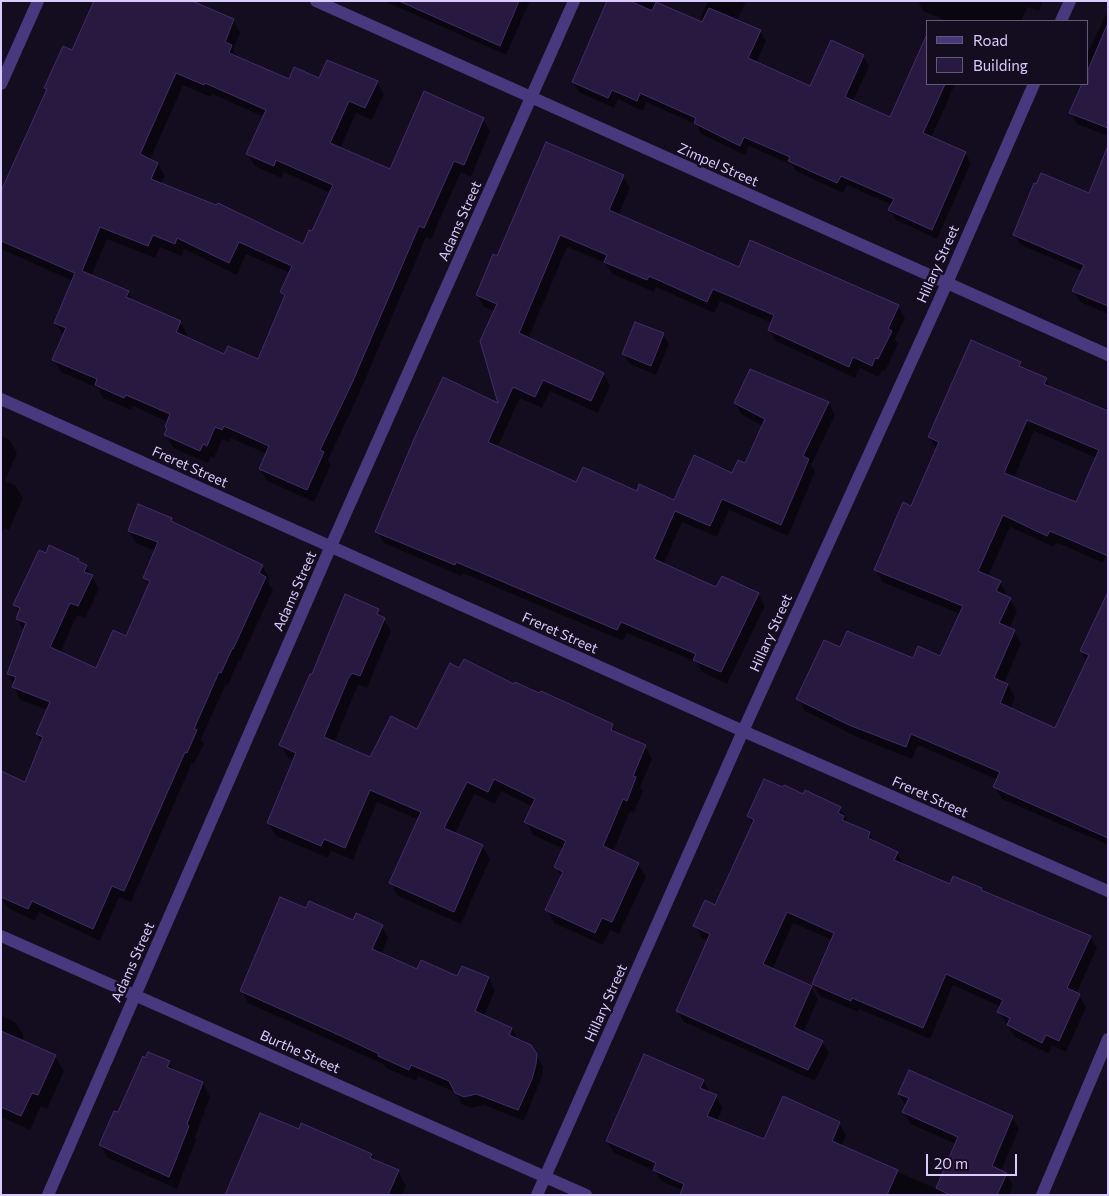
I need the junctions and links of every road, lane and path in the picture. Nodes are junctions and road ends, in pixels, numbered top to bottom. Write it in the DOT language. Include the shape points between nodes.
graph roads {
  1 [pos="38,1"];
  2 [pos="316,1"];
  3 [pos="574,1"];
  4 [pos="1070,1"];
  5 [pos="1061,20"];
  6 [pos="1,84"];
  7 [pos="1034,85"];
  8 [pos="531,98"];
  9 [pos="947,283"];
  10 [pos="1108,355"];
  11 [pos="1,399"];
  12 [pos="331,546"];
  13 [pos="743,731"];
  14 [pos="1108,891"];
  15 [pos="1,936"];
  16 [pos="135,995"];
  17 [pos="1108,1039"];
  18 [pos="546,1177"];
  19 [pos="48,1195"];
  20 [pos="537,1195"];
  21 [pos="586,1195"];
  22 [pos="1042,1195"];
  1 -- 6 [label="street"];
  2 -- 8 [label="street, Zimpel Street"];
  3 -- 8 [label="street, Adams Street"];
  4 -- 5 [label="street"];
  7 -- 9 [label="street, Hillary Street"];
  8 -- 9 [label="street, Zimpel Street"];
  8 -- 12 [label="street, Adams Street"];
  9 -- 10 [label="street, Zimpel Street"];
  9 -- 13 [label="street, Hillary Street"];
  11 -- 12 [label="street, Freret Street"];
  12 -- 13 [label="street, Freret Street"];
  12 -- 16 [label="street, Adams Street"];
  13 -- 14 [label="street, Freret Street"];
  13 -- 18 [label="street, Hillary Street"];
  15 -- 16 [label="street, Burthe Street"];
  16 -- 18 [label="street, Burthe Street"];
  16 -- 19 [label="street, Adams Street"];
  17 -- 22 [label="street"];
  18 -- 20 [label="street, Hillary Street"];
  18 -- 21 [label="street, Burthe Street"];
}
